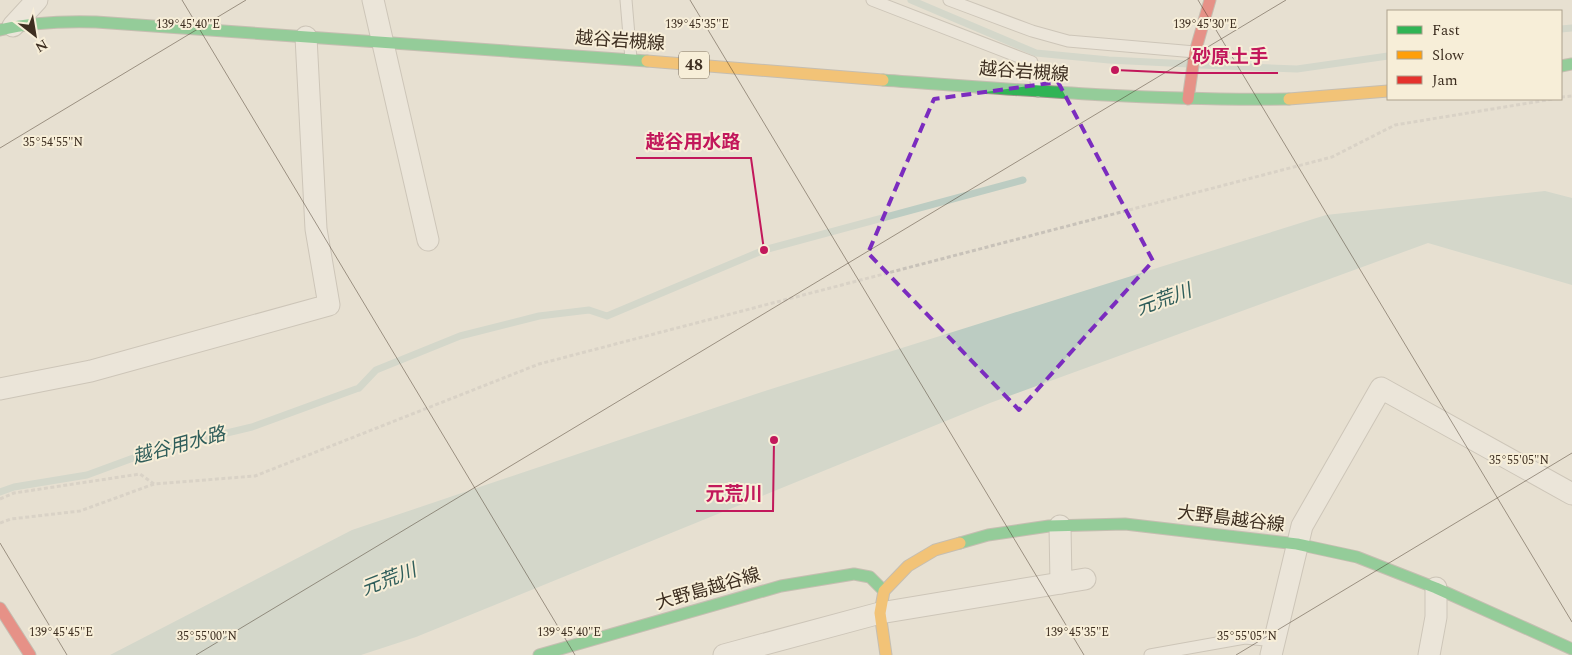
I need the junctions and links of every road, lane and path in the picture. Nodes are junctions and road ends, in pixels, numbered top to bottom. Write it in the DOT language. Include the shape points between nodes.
graph roads {
  1 [pos="37,0"];
  2 [pos="373,0"];
  3 [pos="626,0"];
  4 [pos="872,0"];
  5 [pos="949,0"];
  6 [pos="1210,0"];
  7 [pos="6,28"];
  8 [pos="306,37"];
  9 [pos="383,43"];
  10 [pos="1195,54"];
  11 [pos="632,59"];
  12 [pos="1038,91"];
  13 [pos="1387,91"];
  14 [pos="1188,99"];
  15 [pos="1546,100"];
  16 [pos="428,240"];
  17 [pos="0,389"];
  18 [pos="154,484"];
  19 [pos="1572,494"];
  20 [pos="0,499"];
  21 [pos="0,523"];
  22 [pos="1060,526"];
  23 [pos="1297,544"];
  24 [pos="1085,579"];
  25 [pos="1061,583"];
  26 [pos="1436,588"];
  27 [pos="884,591"];
  28 [pos="0,608"];
  29 [pos="880,613"];
  30 [pos="1273,648"];
  31 [pos="1572,649"];
  32 [pos="30,655"];
  33 [pos="539,655"];
  34 [pos="724,655"];
  35 [pos="886,655"];
  36 [pos="1150,655"];
  37 [pos="1430,655"];
  1 -- 7 [label="street"];
  2 -- 9 [label="street"];
  3 -- 11 [label="lane"];
  4 -- 12 [label="lane" via="1032,62"];
  5 -- 10 [label="lane" via="1032,31 1068,40"];
  6 -- 10 [label="main road"];
  7 -- 8 [label="main road, 越谷岩槻線 / 48" via="57,21"];
  8 -- 9 [label="main road, 越谷岩槻線 / 48"];
  8 -- 17 [label="street" via="316,229 329,306 91,371"];
  9 -- 11 [label="main road, 越谷岩槻線 / 48"];
  9 -- 16 [label="street"];
  10 -- 14 [label="main road"];
  11 -- 12 [label="main road, 越谷岩槻線 / 48"];
  12 -- 14 [label="main road, 越谷岩槻線 / 48"];
  13 -- 14 [label="main road, 越谷岩槻線 / 48" via="1310,97"];
  15 -- 18 [label="path" via="1395,125 1332,157 539,364 255,476"];
  18 -- 20 [label="path" via="140,474 14,493"];
  18 -- 21 [label="path" via="80,511"];
  19 -- 23 [label="street" via="1381,388 1302,526"];
  22 -- 23 [label="main road, 大野島越谷線" via="1125,524"];
  22 -- 25 [label="street"];
  22 -- 27 [label="main road, 大野島越谷線" via="988,534 935,550 908,566"];
  23 -- 26 [label="main road, 大野島越谷線" via="1357,557"];
  23 -- 30 [label="street"];
  24 -- 25 [label="street"];
  25 -- 29 [label="street"];
  26 -- 31 [label="main road, 大野島越谷線"];
  26 -- 37 [label="street" via="1436,617"];
  27 -- 29 [label="main road"];
  27 -- 33 [label="main road, 大野島越谷線" via="870,577 854,574 781,586"];
  28 -- 32 [label="main road"];
  29 -- 34 [label="street"];
  29 -- 35 [label="main road"];
  30 -- 36 [label="lane" via="1245,638"];
}
